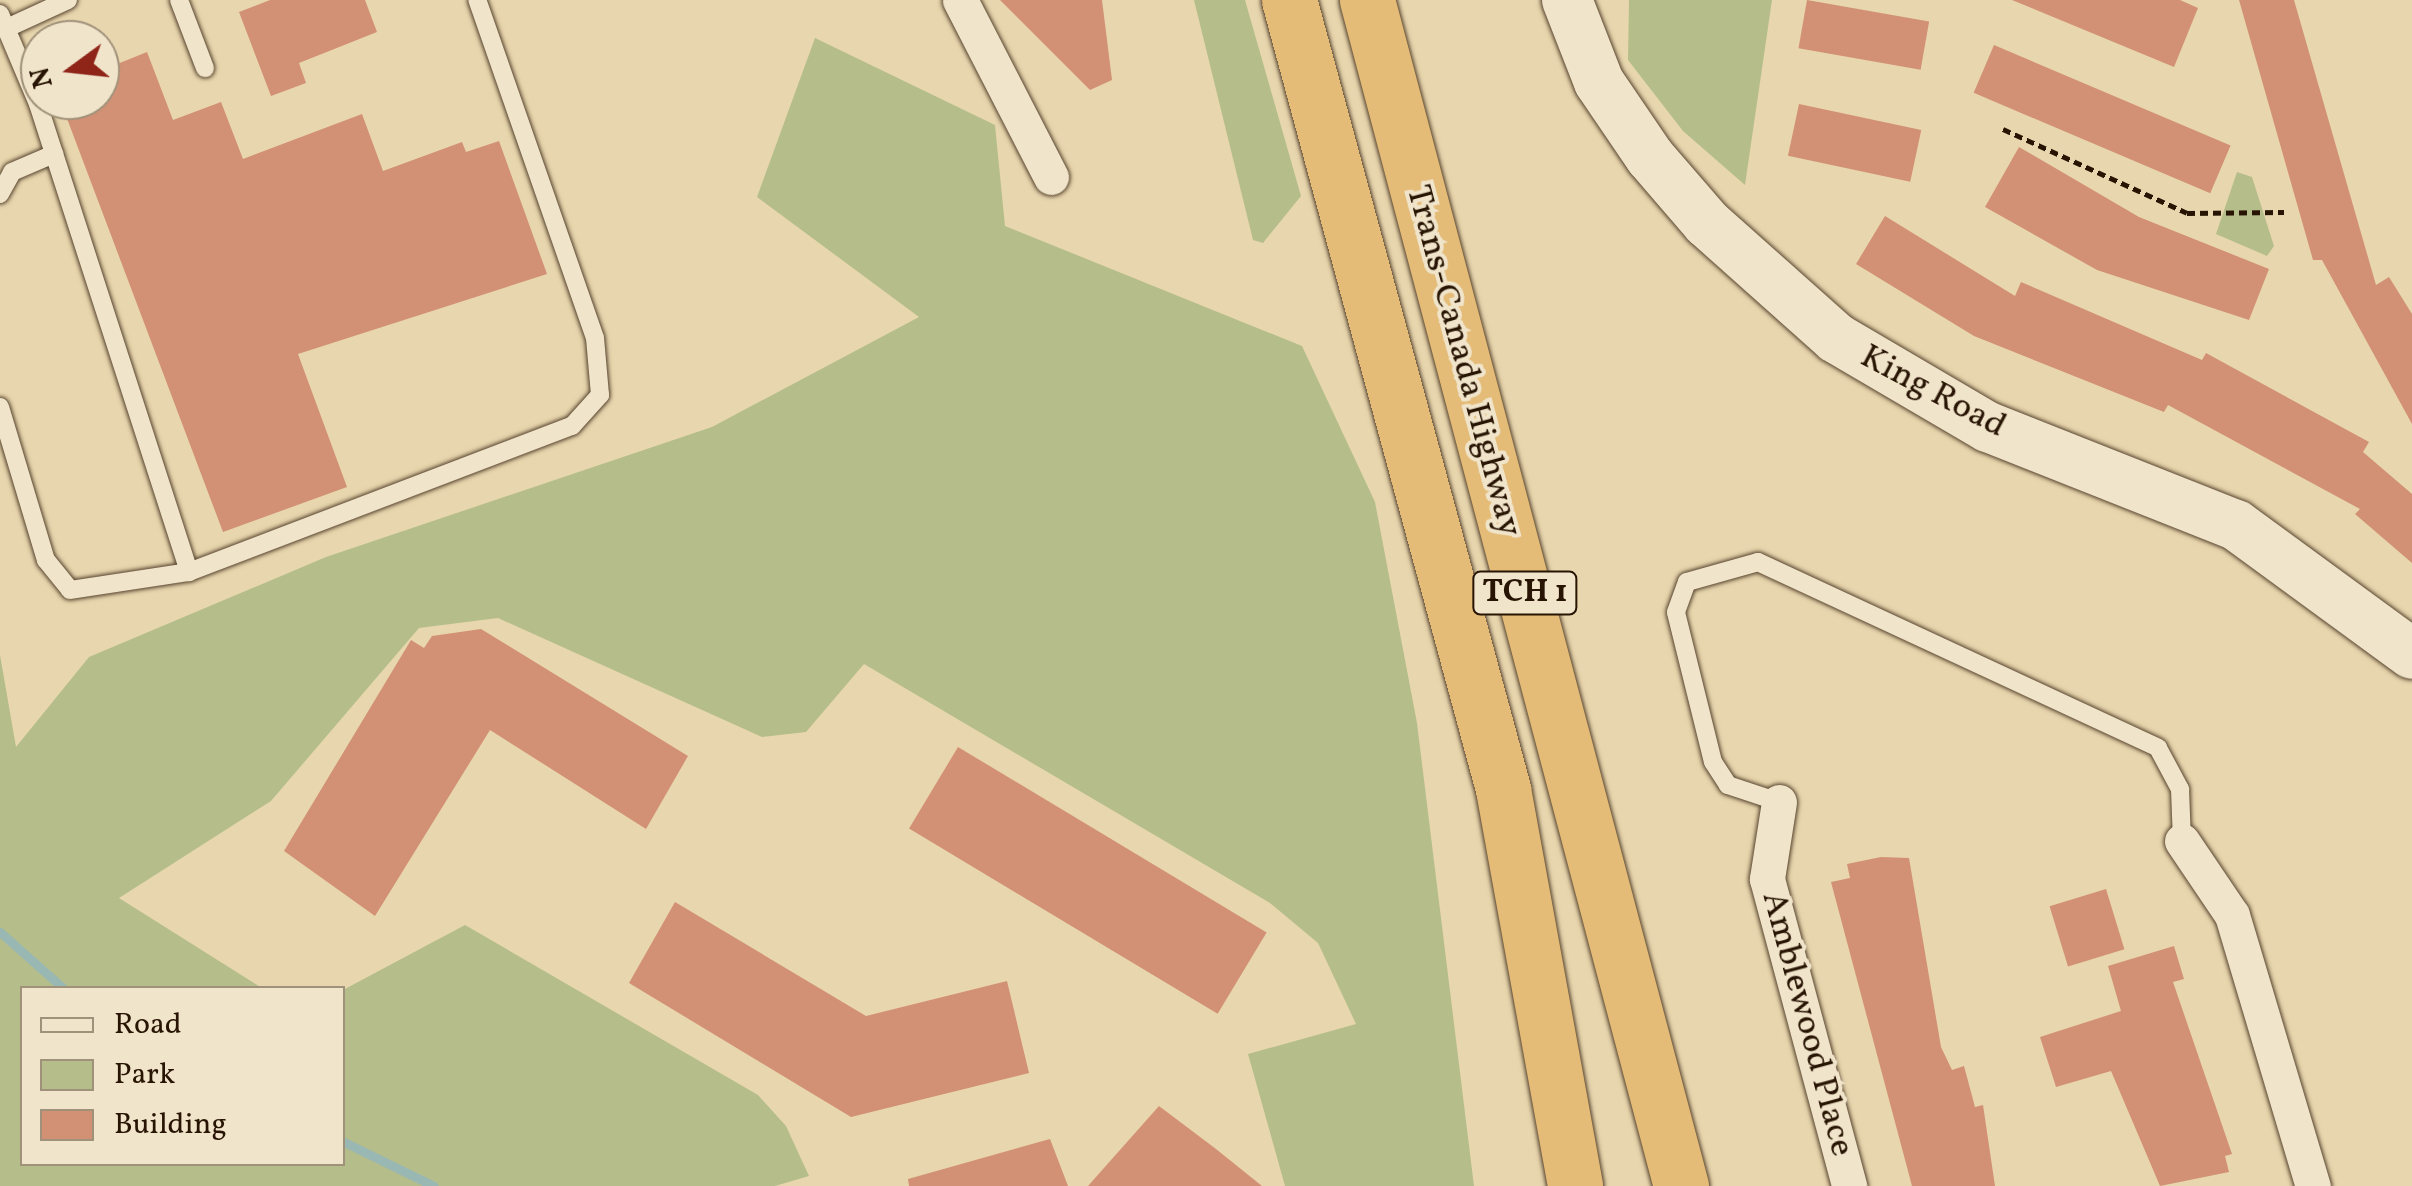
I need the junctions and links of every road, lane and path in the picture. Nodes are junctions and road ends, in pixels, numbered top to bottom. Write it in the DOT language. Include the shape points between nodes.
graph roads {
  1 [pos="68,0"];
  2 [pos="179,0"];
  3 [pos="477,0"];
  4 [pos="960,0"];
  5 [pos="1290,0"];
  6 [pos="1366,0"];
  7 [pos="1566,0"];
  8 [pos="4,21"];
  9 [pos="205,68"];
  10 [pos="2003,129"];
  11 [pos="54,154"];
  12 [pos="1051,177"];
  13 [pos="0,194"];
  14 [pos="2284,212"];
  15 [pos="0,407"];
  16 [pos="190,572"];
  17 [pos="2412,654"];
  18 [pos="1778,802"];
  19 [pos="2182,841"];
  20 [pos="1575,1186"];
  21 [pos="1681,1186"];
  22 [pos="1849,1186"];
  23 [pos="2313,1186"];
  1 -- 8 [label="lane"];
  2 -- 9 [label="lane"];
  3 -- 16 [label="lane" via="595,338 600,395 572,426"];
  4 -- 12 [label="street"];
  5 -- 20 [label="highway, Trans-Canada Highway / TCH 1" via="1503,789"];
  6 -- 21 [label="highway, Trans-Canada Highway / TCH 1"];
  7 -- 17 [label="street, King Road" via="1599,82 1650,157 1707,223 1836,338 1988,426 2236,525"];
  8 -- 11 [label="lane"];
  10 -- 14 [label="path" via="2187,213"];
  11 -- 13 [label="lane" via="12,172"];
  11 -- 16 [label="lane"];
  15 -- 16 [label="lane" via="46,560 70,590"];
  18 -- 19 [label="lane" via="1728,784 1713,762 1676,612 1687,582 1758,562 2158,748 2180,790"];
  18 -- 22 [label="street, Amblewood Place" via="1767,878"];
  19 -- 23 [label="street" via="2232,915"];
}
